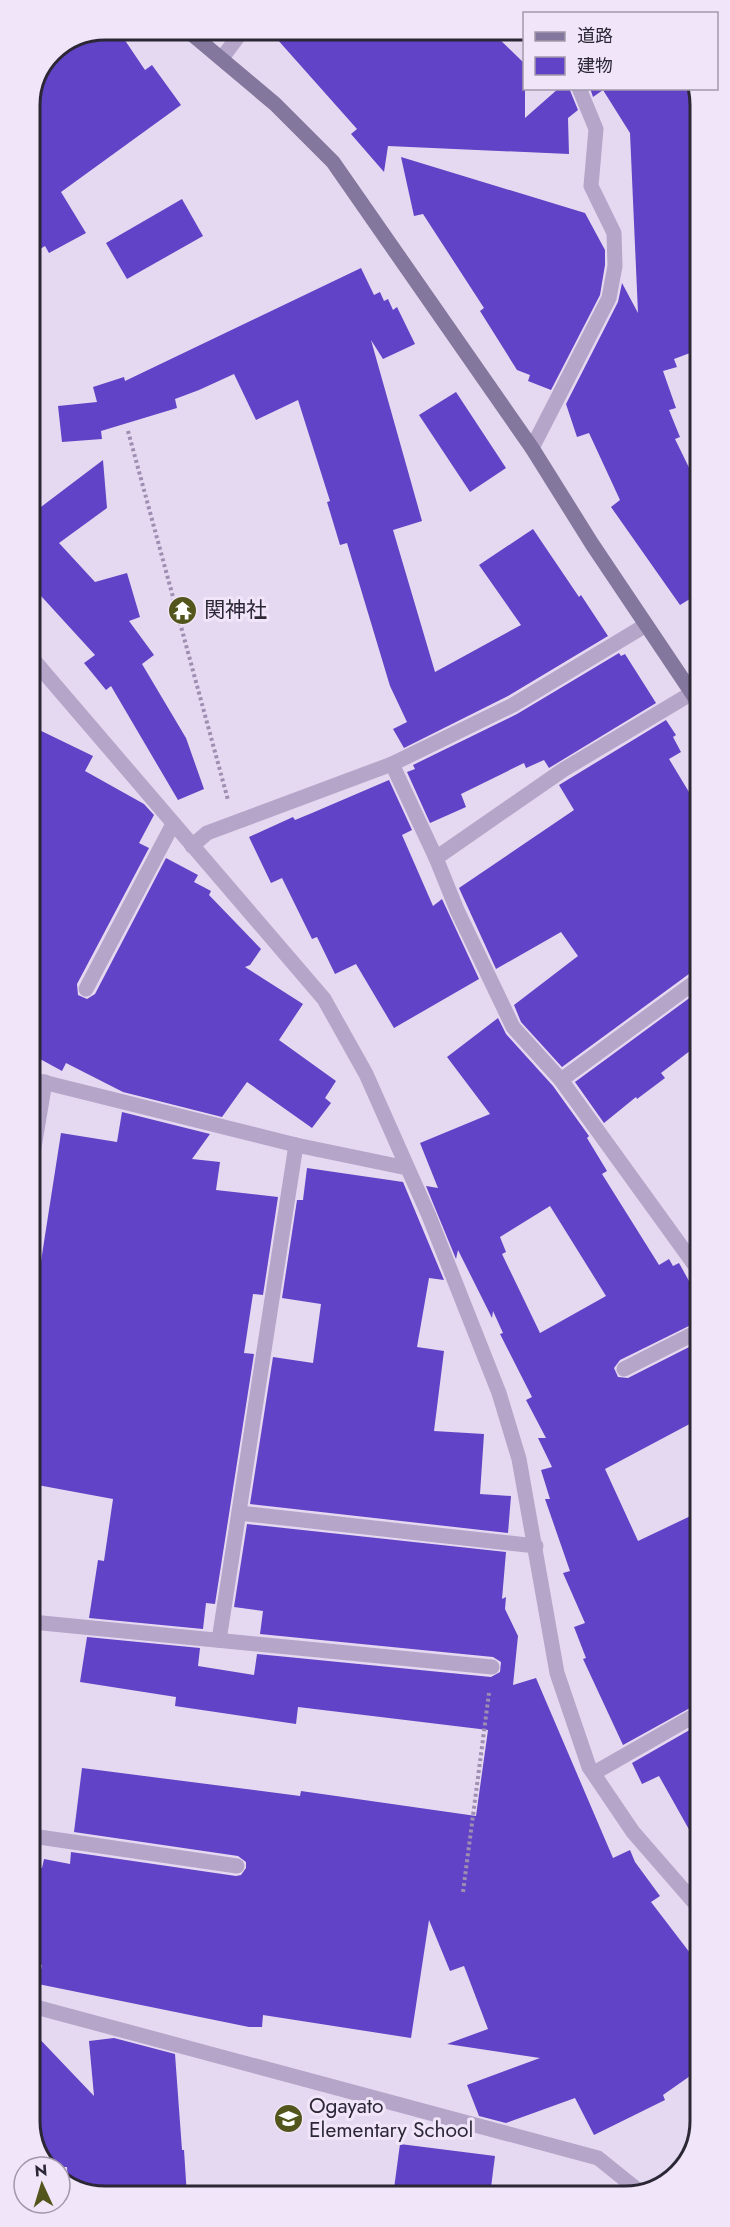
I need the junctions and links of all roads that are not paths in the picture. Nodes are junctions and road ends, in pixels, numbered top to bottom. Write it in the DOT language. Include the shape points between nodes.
graph roads {
  1 [pos="201,41"];
  2 [pos="235,41"];
  3 [pos="222,58"];
  4 [pos="580,90"];
  5 [pos="532,448"];
  6 [pos="646,625"];
  7 [pos="41,669"];
  8 [pos="690,691"];
  9 [pos="690,701"];
  10 [pos="392,764"];
  11 [pos="173,824"];
  12 [pos="192,846"];
  13 [pos="436,858"];
  14 [pos="690,986"];
  15 [pos="86,989"];
  16 [pos="561,1080"];
  17 [pos="41,1082"];
  18 [pos="296,1145"];
  19 [pos="407,1168"];
  20 [pos="690,1259"];
  21 [pos="690,1335"];
  22 [pos="624,1368"];
  23 [pos="239,1513"];
  24 [pos="536,1546"];
  25 [pos="41,1623"];
  26 [pos="219,1640"];
  27 [pos="492,1667"];
  28 [pos="690,1718"];
  29 [pos="594,1773"];
  30 [pos="41,1837"];
  31 [pos="237,1866"];
  32 [pos="690,1898"];
  33 [pos="41,2008"];
  34 [pos="634,2186"];
  1 -- 3 [label="street"];
  2 -- 3 [label="street"];
  3 -- 5 [label="street" via="333,162"];
  4 -- 5 [label="street" via="596,129 591,186 614,233 615,266 609,298"];
  5 -- 6 [label="street"];
  6 -- 8 [label="street"];
  6 -- 10 [label="street" via="513,705"];
  7 -- 11 [label="street"];
  9 -- 13 [label="street" via="563,770"];
  10 -- 12 [label="street" via="207,833"];
  10 -- 13 [label="street"];
  11 -- 12 [label="street"];
  11 -- 15 [label="street"];
  12 -- 19 [label="street" via="324,999 366,1074"];
  13 -- 16 [label="street" via="513,1027"];
  14 -- 16 [label="street"];
  16 -- 20 [label="street"];
  17 -- 18 [label="street"];
  18 -- 19 [label="street"];
  18 -- 23 [label="street"];
  19 -- 24 [label="street" via="499,1393 519,1459"];
  21 -- 22 [label="street"];
  23 -- 24 [label="street"];
  23 -- 26 [label="street"];
  24 -- 29 [label="street" via="561,1686"];
  25 -- 26 [label="street"];
  26 -- 27 [label="street"];
  28 -- 29 [label="street"];
  29 -- 32 [label="street" via="633,1832"];
  30 -- 31 [label="street"];
  33 -- 34 [label="street" via="598,2158"];
}
